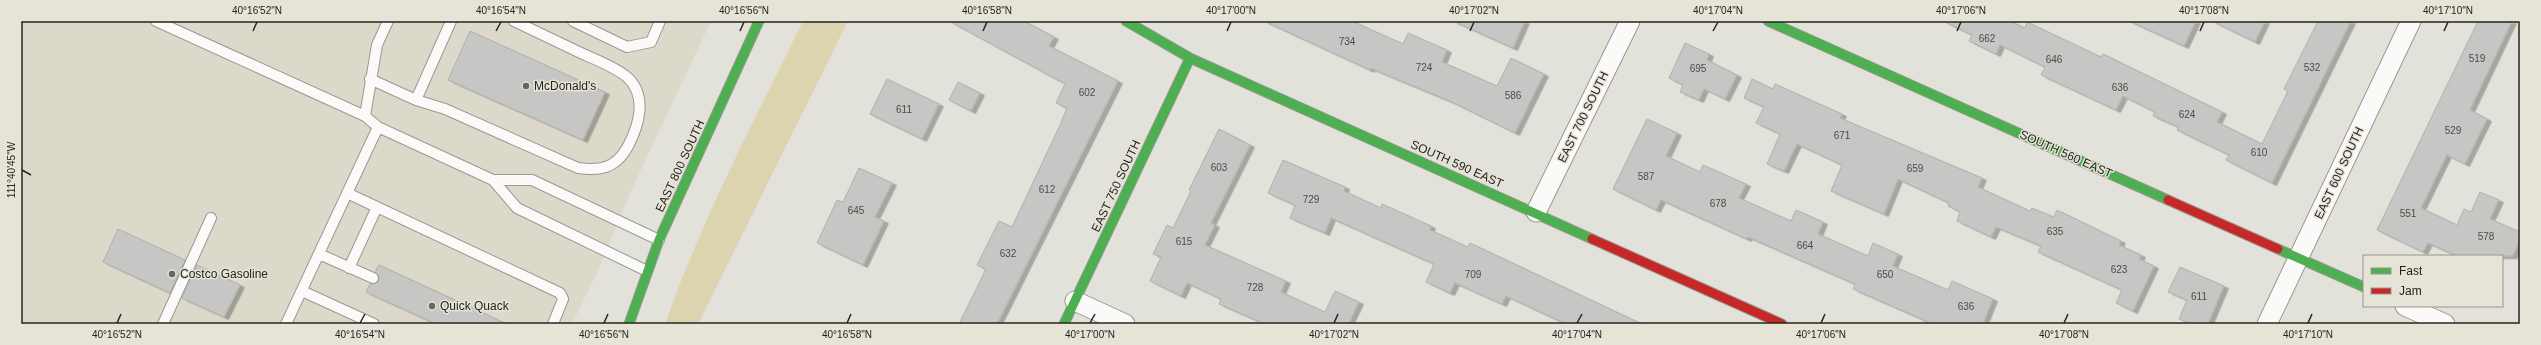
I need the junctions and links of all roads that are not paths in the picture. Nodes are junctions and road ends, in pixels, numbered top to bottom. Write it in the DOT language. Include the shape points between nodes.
graph roads {
  1 [pos="156,21"];
  2 [pos="388,21"];
  3 [pos="451,21"];
  4 [pos="514,21"];
  5 [pos="573,21"];
  6 [pos="660,21"];
  7 [pos="759,21"];
  8 [pos="1126,21"];
  9 [pos="1630,21"];
  10 [pos="1768,21"];
  11 [pos="2411,21"];
  12 [pos="1190,58"];
  13 [pos="370,79"];
  14 [pos="416,100"];
  15 [pos="365,116"];
  16 [pos="378,127"];
  17 [pos="493,180"];
  18 [pos="347,194"];
  19 [pos="377,207"];
  20 [pos="1536,212"];
  21 [pos="211,218"];
  22 [pos="659,240"];
  23 [pos="319,254"];
  24 [pos="2298,258"];
  25 [pos="350,268"];
  26 [pos="647,271"];
  27 [pos="372,278"];
  28 [pos="2363,288"];
  29 [pos="302,291"];
  30 [pos="1075,301"];
  31 [pos="2407,307"];
  32 [pos="163,324"];
  33 [pos="286,324"];
  34 [pos="374,324"];
  35 [pos="553,324"];
  36 [pos="629,324"];
  37 [pos="1064,324"];
  38 [pos="1125,324"];
  39 [pos="1782,324"];
  40 [pos="2267,324"];
  41 [pos="2445,324"];
  1 -- 15 [label="lane"];
  2 -- 13 [label="lane" via="377,45"];
  3 -- 14 [label="lane"];
  4 -- 14 [label="lane" via="627,77 638,96 640,115 624,153 612,164 597,170 578,168 445,109"];
  5 -- 6 [label="lane" via="627,47 651,42"];
  7 -- 22 [label="street, EAST 800 SOUTH"];
  8 -- 12 [label="street, SOUTH 590 EAST"];
  9 -- 20 [label="street, EAST 700 SOUTH"];
  10 -- 24 [label="street, SOUTH 560 EAST"];
  11 -- 24 [label="street, EAST 600 SOUTH"];
  12 -- 20 [label="street, SOUTH 590 EAST"];
  12 -- 30 [label="street, EAST 750 SOUTH"];
  13 -- 14 [label="lane"];
  13 -- 15 [label="lane"];
  15 -- 16 [label="lane"];
  16 -- 17 [label="lane"];
  16 -- 18 [label="lane"];
  17 -- 22 [label="lane" via="532,180"];
  17 -- 26 [label="lane" via="517,208"];
  18 -- 19 [label="lane"];
  18 -- 23 [label="lane"];
  19 -- 25 [label="lane"];
  19 -- 35 [label="lane" via="560,293 563,299"];
  20 -- 39 [label="street, SOUTH 590 EAST"];
  21 -- 32 [label="lane"];
  22 -- 26 [label="street, EAST 800 SOUTH"];
  23 -- 25 [label="lane"];
  23 -- 29 [label="lane"];
  24 -- 28 [label="street, SOUTH 560 EAST"];
  24 -- 40 [label="street, EAST 600 SOUTH"];
  25 -- 27 [label="lane"];
  26 -- 36 [label="street, EAST 800 SOUTH"];
  29 -- 33 [label="lane"];
  29 -- 34 [label="lane"];
  30 -- 37 [label="street, EAST 750 SOUTH"];
  30 -- 38 [label="street"];
  31 -- 41 [label="street"];
}
